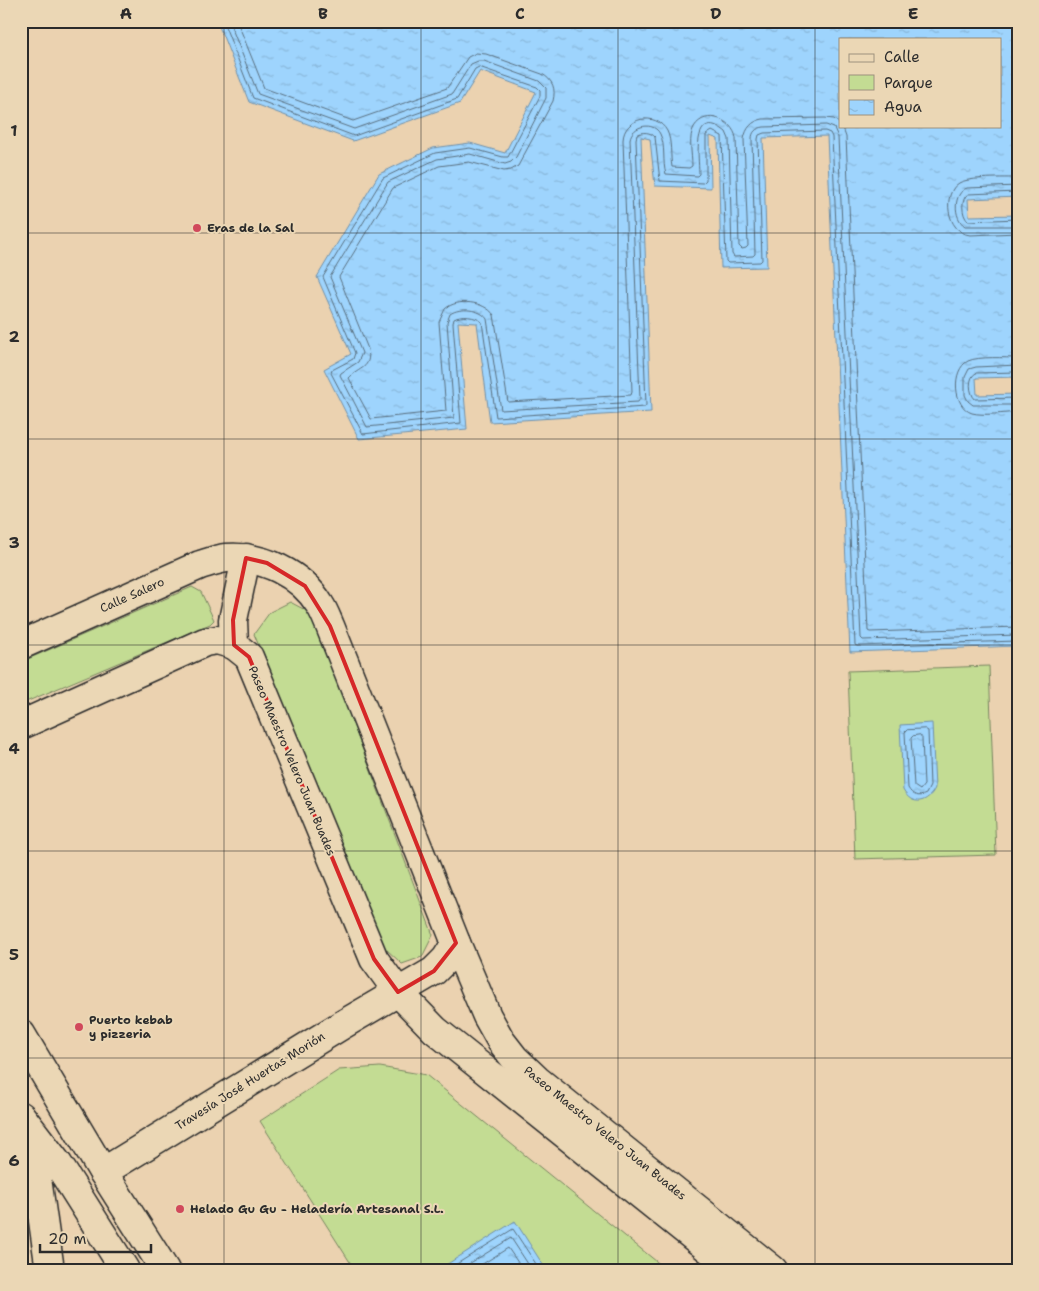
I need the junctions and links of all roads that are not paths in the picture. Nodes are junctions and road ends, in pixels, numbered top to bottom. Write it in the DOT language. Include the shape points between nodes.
graph roads {
  1 [pos="246,558"];
  2 [pos="21,645"];
  3 [pos="234,645"];
  4 [pos="21,725"];
  5 [pos="456,943"];
  6 [pos="398,992"];
  7 [pos="21,1034"];
  8 [pos="21,1072"];
  9 [pos="25,1120"];
  10 [pos="103,1172"];
  11 [pos="50,1270"];
  12 [pos="125,1270"];
  13 [pos="165,1270"];
  14 [pos="735,1270"];
  15 [pos="773,1270"];
  1 -- 2 [label="street, Calle Salero" via="226,558 200,565"];
  1 -- 3 [label="street" via="233,620"];
  1 -- 5 [label="street, Paseo Maestro Velero Juan Buades" via="284,571 305,586 319,604"];
  3 -- 4 [label="street" via="217,640 204,642"];
  3 -- 6 [label="street, Paseo Maestro Velero Juan Buades" via="249,657 374,959"];
  5 -- 6 [label="street" via="434,971"];
  5 -- 15 [label="street, Paseo Maestro Velero Juan Buades" via="487,1016 515,1059"];
  6 -- 10 [label="street, Travesía José Huertas Morión"];
  6 -- 14 [label="street, Paseo Maestro Velero Juan Buades" via="435,1030"];
  7 -- 10 [label="street"];
  8 -- 10 [label="street"];
  9 -- 11 [label="street"];
  9 -- 12 [label="street" via="58,1164"];
  10 -- 13 [label="street"];
}
